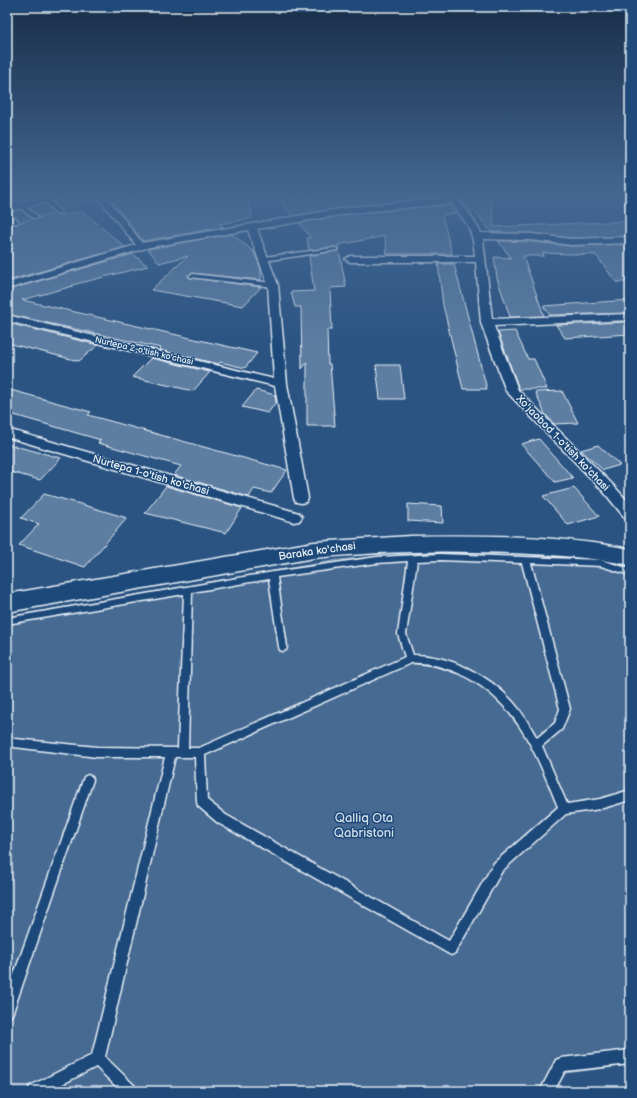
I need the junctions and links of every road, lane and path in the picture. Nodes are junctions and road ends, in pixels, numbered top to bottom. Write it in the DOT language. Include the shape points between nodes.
graph roads {
  1 [pos="141,246"];
  2 [pos="259,246"];
  3 [pos="479,246"];
  4 [pos="335,249"];
  5 [pos="264,259"];
  6 [pos="350,259"];
  7 [pos="480,259"];
  8 [pos="192,276"];
  9 [pos="273,285"];
  10 [pos="7,286"];
  11 [pos="630,317"];
  12 [pos="7,318"];
  13 [pos="487,323"];
  14 [pos="281,384"];
  15 [pos="7,433"];
  16 [pos="301,498"];
  17 [pos="630,514"];
  18 [pos="294,517"];
  19 [pos="630,557"];
  20 [pos="413,558"];
  21 [pos="526,561"];
  22 [pos="630,572"];
  23 [pos="273,575"];
  24 [pos="188,589"];
  25 [pos="7,603"];
  26 [pos="7,622"];
  27 [pos="283,647"];
  28 [pos="410,659"];
  29 [pos="7,740"];
  30 [pos="536,745"];
  31 [pos="171,753"];
  32 [pos="183,753"];
  33 [pos="200,753"];
  34 [pos="88,780"];
  35 [pos="630,795"];
  36 [pos="564,808"];
  37 [pos="7,1012"];
  38 [pos="630,1056"];
  39 [pos="98,1059"];
  40 [pos="35,1091"];
  41 [pos="130,1091"];
  42 [pos="547,1091"];
  1 -- 10 [label="street"];
  2 -- 5 [label="street"];
  3 -- 7 [label="street, Xo'jaobod 1-o'tish ko'chasi"];
  4 -- 5 [label="lane"];
  5 -- 9 [label="street"];
  6 -- 7 [label="street"];
  7 -- 13 [label="street, Xo'jaobod 1-o'tish ko'chasi"];
  8 -- 9 [label="lane"];
  9 -- 14 [label="street"];
  11 -- 13 [label="street"];
  12 -- 14 [label="street, Nurtepa 2-o'tish ko'chasi"];
  13 -- 17 [label="street, Xo'jaobod 1-o'tish ko'chasi" via="512,391 608,488"];
  14 -- 16 [label="street"];
  15 -- 18 [label="street, Nurtepa 1-o'tish ko'chasi"];
  19 -- 25 [label="main road, Baraka ko'chasi" via="556,547 440,542 356,545"];
  20 -- 21 [label="lane"];
  20 -- 23 [label="lane" via="377,560"];
  20 -- 28 [label="lane" via="402,634"];
  21 -- 22 [label="lane" via="601,563"];
  21 -- 30 [label="lane" via="565,709 559,726"];
  23 -- 24 [label="lane"];
  23 -- 27 [label="lane"];
  24 -- 26 [label="lane"];
  24 -- 32 [label="lane"];
  28 -- 30 [label="lane" via="423,658 445,664 480,679 513,706"];
  28 -- 33 [label="lane"];
  29 -- 31 [label="lane" via="14,743 97,752"];
  30 -- 36 [label="lane"];
  31 -- 32 [label="lane"];
  31 -- 39 [label="lane"];
  32 -- 33 [label="lane"];
  33 -- 36 [label="lane" via="202,802 222,820 451,948 498,867"];
  34 -- 37 [label="lane"];
  35 -- 36 [label="lane" via="600,804"];
  38 -- 42 [label="lane" via="561,1065"];
  39 -- 40 [label="lane"];
  39 -- 41 [label="lane"];
}
